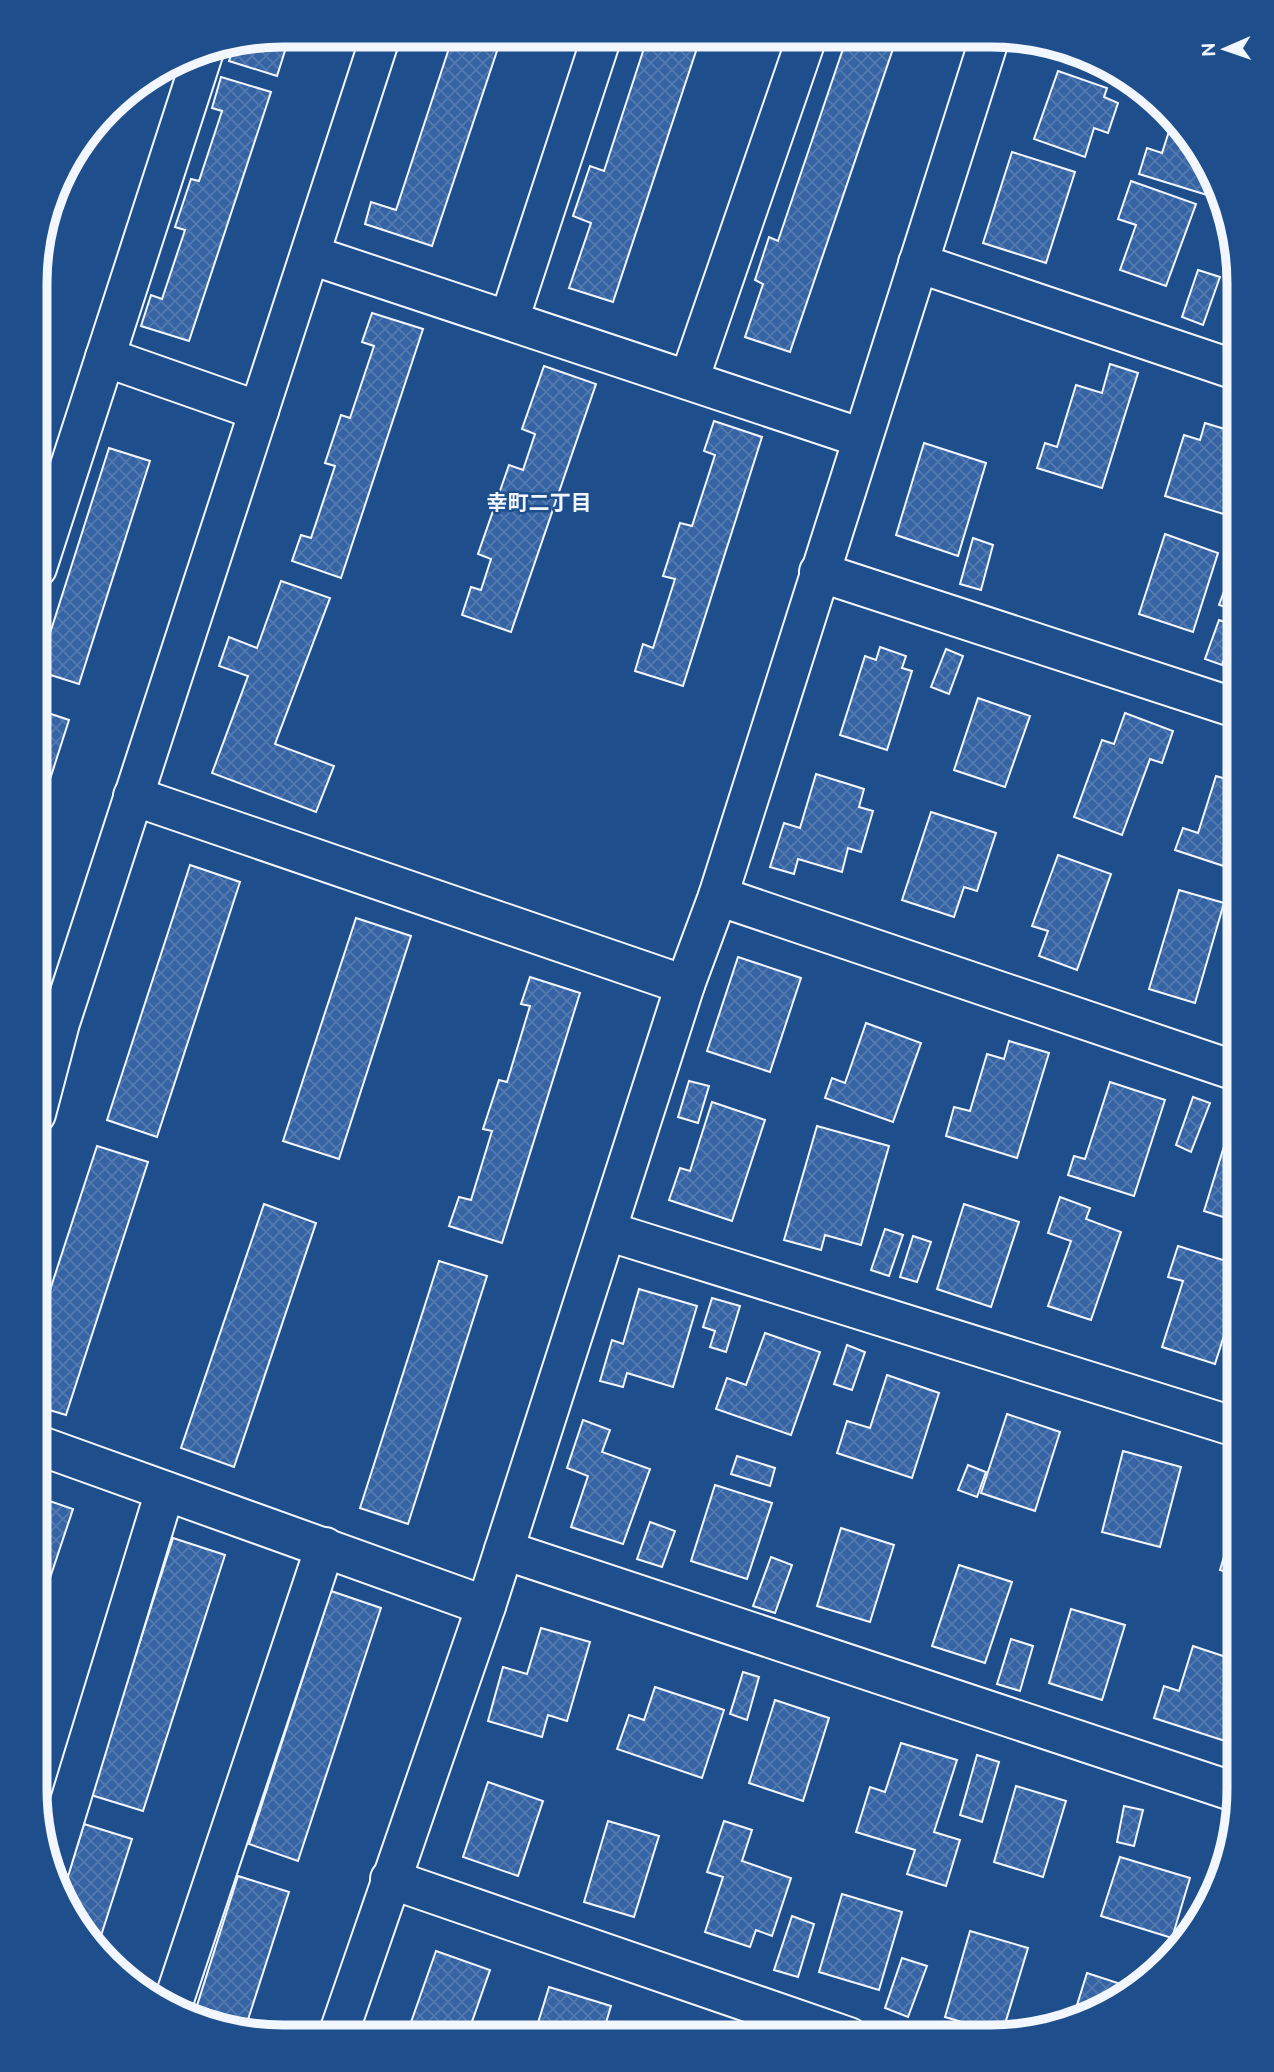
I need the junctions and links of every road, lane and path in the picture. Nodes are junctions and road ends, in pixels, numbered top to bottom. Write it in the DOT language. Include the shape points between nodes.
graph roads {
  1 [pos="803,47"];
  2 [pos="987,47"];
  3 [pos="377,48"];
  4 [pos="598,48"];
  5 [pos="200,62"];
  6 [pos="311,255"];
  7 [pos="918,263"];
  8 [pos="509,320"];
  9 [pos="105,358"];
  10 [pos="1227,367"];
  11 [pos="689,380"];
  12 [pos="259,411"];
  13 [pos="862,438"];
  14 [pos="47,537"];
  15 [pos="820,572"];
  16 [pos="1227,705"];
  17 [pos="134,796"];
  18 [pos="718,896"];
  19 [pos="685,985"];
  20 [pos="48,1019"];
  21 [pos="1226,1068"];
  22 [pos="607,1231"];
  23 [pos="1226,1424"];
  24 [pos="47,1448"];
  25 [pos="165,1490"];
  26 [pos="324,1547"];
  27 [pos="504,1550"];
  28 [pos="486,1606"];
  29 [pos="1226,1789"];
  30 [pos="56,1849"];
  31 [pos="390,1879"];
  32 [pos="175,1998"];
  33 [pos="341,2025"];
  34 [pos="814,2025"];
  1 -- 11 [label="street"];
  2 -- 7 [label="street"];
  3 -- 6 [label="street"];
  4 -- 8 [label="street"];
  5 -- 9 [label="street"];
  6 -- 8 [label="street"];
  6 -- 12 [label="street"];
  7 -- 10 [label="street"];
  7 -- 13 [label="street"];
  8 -- 11 [label="street"];
  9 -- 12 [label="street"];
  9 -- 14 [label="street"];
  11 -- 13 [label="street"];
  12 -- 17 [label="street"];
  13 -- 15 [label="street"];
  15 -- 16 [label="street"];
  15 -- 18 [label="street"];
  17 -- 19 [label="street"];
  17 -- 20 [label="street"];
  18 -- 19 [label="street"];
  18 -- 21 [label="street"];
  19 -- 22 [label="street"];
  22 -- 23 [label="street"];
  22 -- 27 [label="street"];
  24 -- 25 [label="street"];
  25 -- 26 [label="street"];
  25 -- 30 [label="street"];
  26 -- 28 [label="street"];
  26 -- 32 [label="street"];
  27 -- 28 [label="street"];
  27 -- 29 [label="street"];
  28 -- 31 [label="street"];
  31 -- 33 [label="street"];
  31 -- 34 [label="street"];
}
